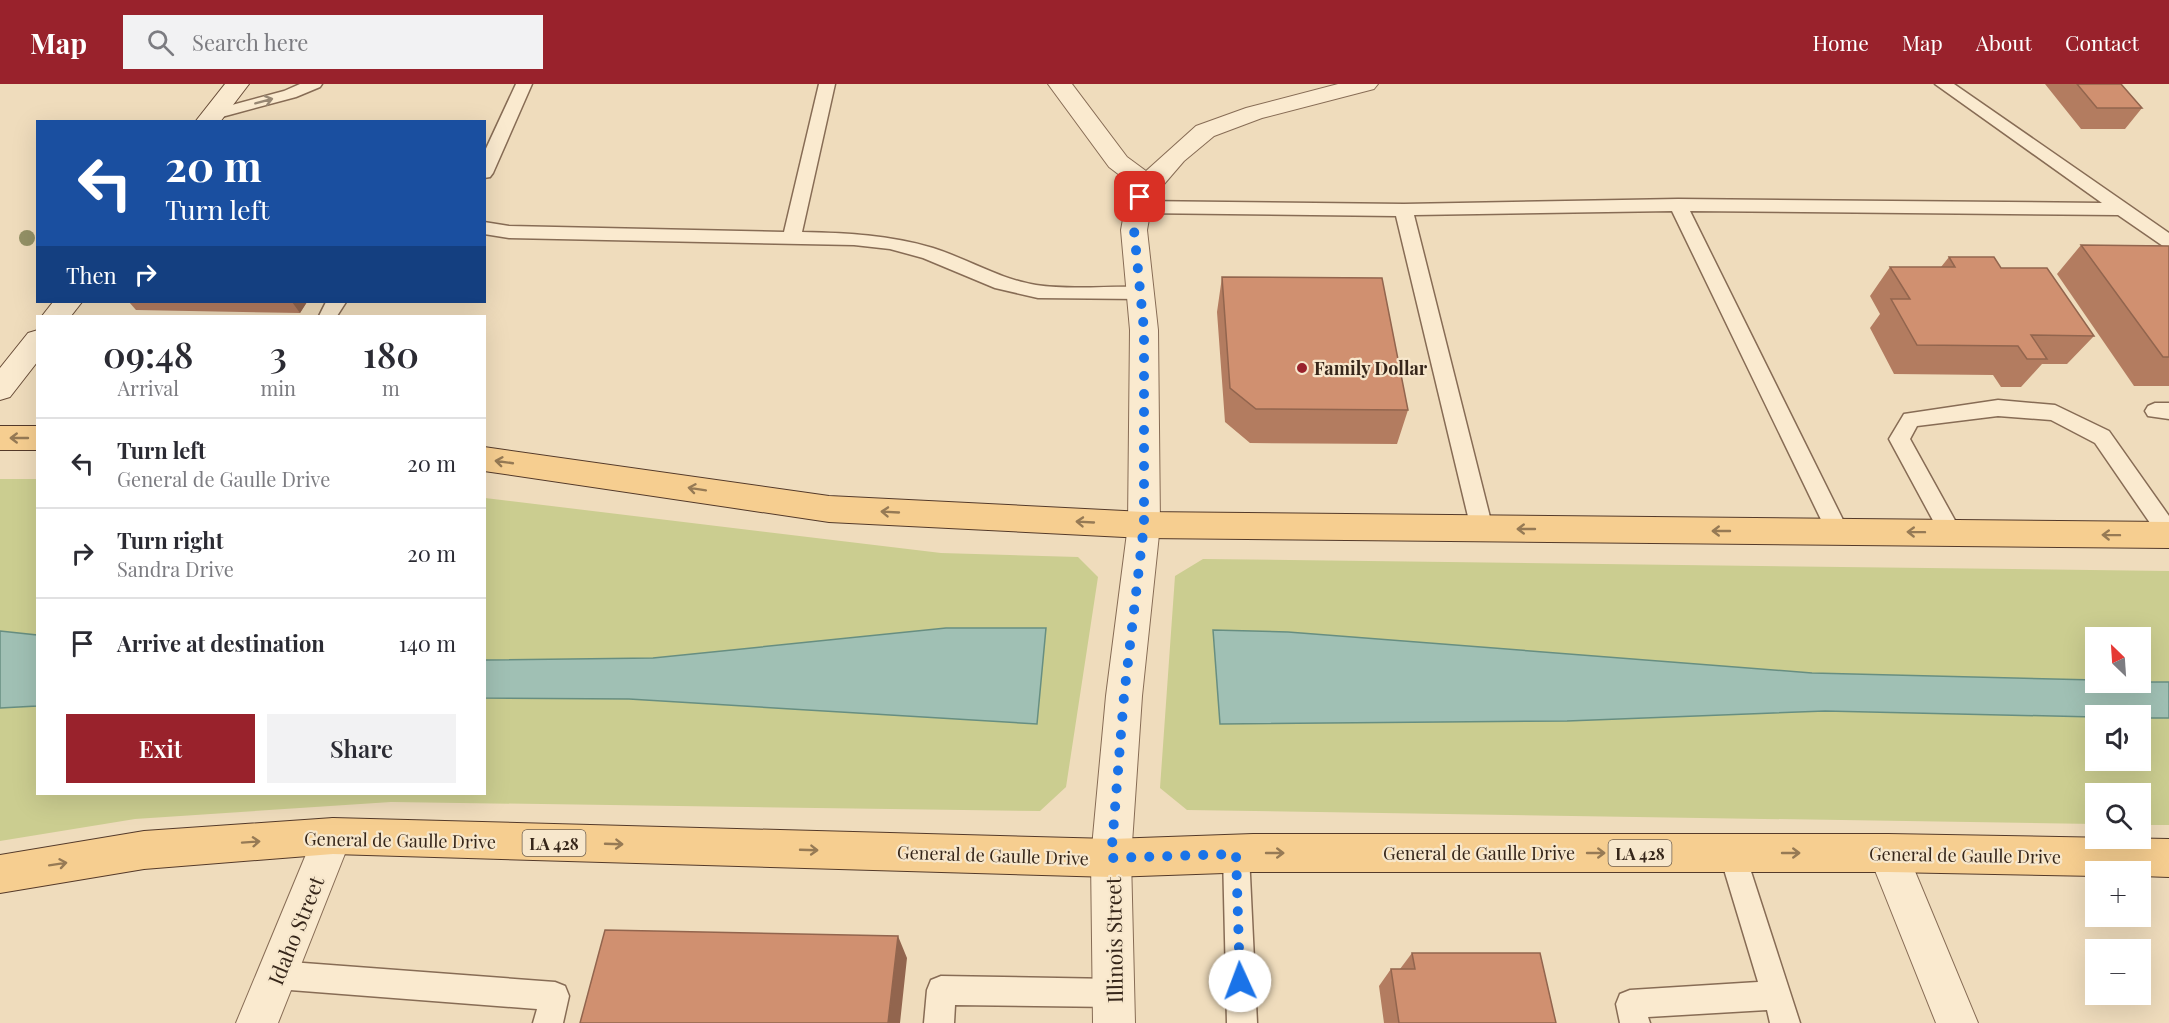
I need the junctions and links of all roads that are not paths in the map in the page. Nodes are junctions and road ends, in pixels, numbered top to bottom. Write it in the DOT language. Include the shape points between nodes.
graph roads {
  1 [pos="237,84"];
  2 [pos="314,84"];
  3 [pos="524,84"];
  4 [pos="827,84"];
  5 [pos="1060,84"];
  6 [pos="1366,84"];
  7 [pos="1943,84"];
  8 [pos="210,118"];
  9 [pos="486,170"];
  10 [pos="1143,196"];
  11 [pos="1678,205"];
  12 [pos="2122,209"];
  13 [pos="1404,210"];
  14 [pos="486,228"];
  15 [pos="792,238"];
  16 [pos="2169,242"];
  17 [pos="1140,294"];
  18 [pos="67,303"];
  19 [pos="57,315"];
  20 [pos="36,343"];
  21 [pos="0,388"];
  22 [pos="0,438"];
  23 [pos="36,438"];
  24 [pos="486,459"];
  25 [pos="1144,525"];
  26 [pos="1482,529"];
  27 [pos="1838,532"];
  28 [pos="1951,533"];
  29 [pos="2169,534"];
  30 [pos="333,837"];
  31 [pos="1732,853"];
  32 [pos="1888,853"];
  33 [pos="1236,854"];
  34 [pos="1111,858"];
  35 [pos="2169,858"];
  36 [pos="0,874"];
  37 [pos="277,975"];
  38 [pos="1776,995"];
  39 [pos="1114,1008"];
  40 [pos="257,1023"];
  41 [pos="548,1023"];
  42 [pos="939,1023"];
  43 [pos="1242,1023"];
  44 [pos="1635,1023"];
  45 [pos="1785,1023"];
  46 [pos="1957,1023"];
  1 -- 8 [label="street"];
  8 -- 2 [label="lane, one-way"];
  3 -- 9 [label="lane"];
  4 -- 15 [label="lane"];
  5 -- 10 [label="street"];
  6 -- 10 [label="street" via="1254,113 1205,131 1175,156"];
  7 -- 12 [label="lane"];
  10 -- 13 [label="lane"];
  10 -- 17 [label="street, Illinois Street" via="1134,230"];
  11 -- 12 [label="lane"];
  11 -- 13 [label="lane"];
  11 -- 27 [label="lane"];
  12 -- 16 [label="lane"];
  13 -- 26 [label="lane"];
  14 -- 15 [label="lane"];
  15 -- 17 [label="lane" via="890,243 928,253 1002,285 1038,292"];
  17 -- 25 [label="street, Illinois Street" via="1144,330"];
  18 -- 19 [label="street"];
  20 -- 21 [label="street"];
  23 -- 22 [label="main road, one-way"];
  25 -- 24 [label="main road, one-way" via="829,509"];
  25 -- 26 [label="main road"];
  25 -- 34 [label="street, Illinois Street" via="1124,696"];
  27 -- 26 [label="main road, one-way"];
  28 -- 27 [label="main road, one-way"];
  29 -- 28 [label="main road, one-way"];
  28 -- 29 [label="lane" via="1899,439 1911,418 1998,408 2055,413 2102,437"];
  30 -- 34 [label="main road, General de Gaulle Drive / LA 428, one-way"];
  36 -- 30 [label="main road, General de Gaulle Drive / LA 428, one-way" via="144,850"];
  30 -- 37 [label="street, Idaho Street"];
  31 -- 32 [label="main road, General de Gaulle Drive / LA 428, one-way"];
  33 -- 31 [label="main road, General de Gaulle Drive / LA 428, one-way"];
  31 -- 38 [label="lane"];
  32 -- 35 [label="main road, General de Gaulle Drive / LA 428"];
  32 -- 46 [label="street"];
  33 -- 34 [label="main road, General de Gaulle Drive / LA 428"];
  33 -- 43 [label="lane"];
  34 -- 39 [label="street, Illinois Street"];
  37 -- 40 [label="street, Idaho Street"];
  37 -- 41 [label="lane" via="555,996"];
  38 -- 44 [label="lane" via="1630,1004"];
  38 -- 45 [label="lane"];
  39 -- 42 [label="lane" via="941,990"];
}
